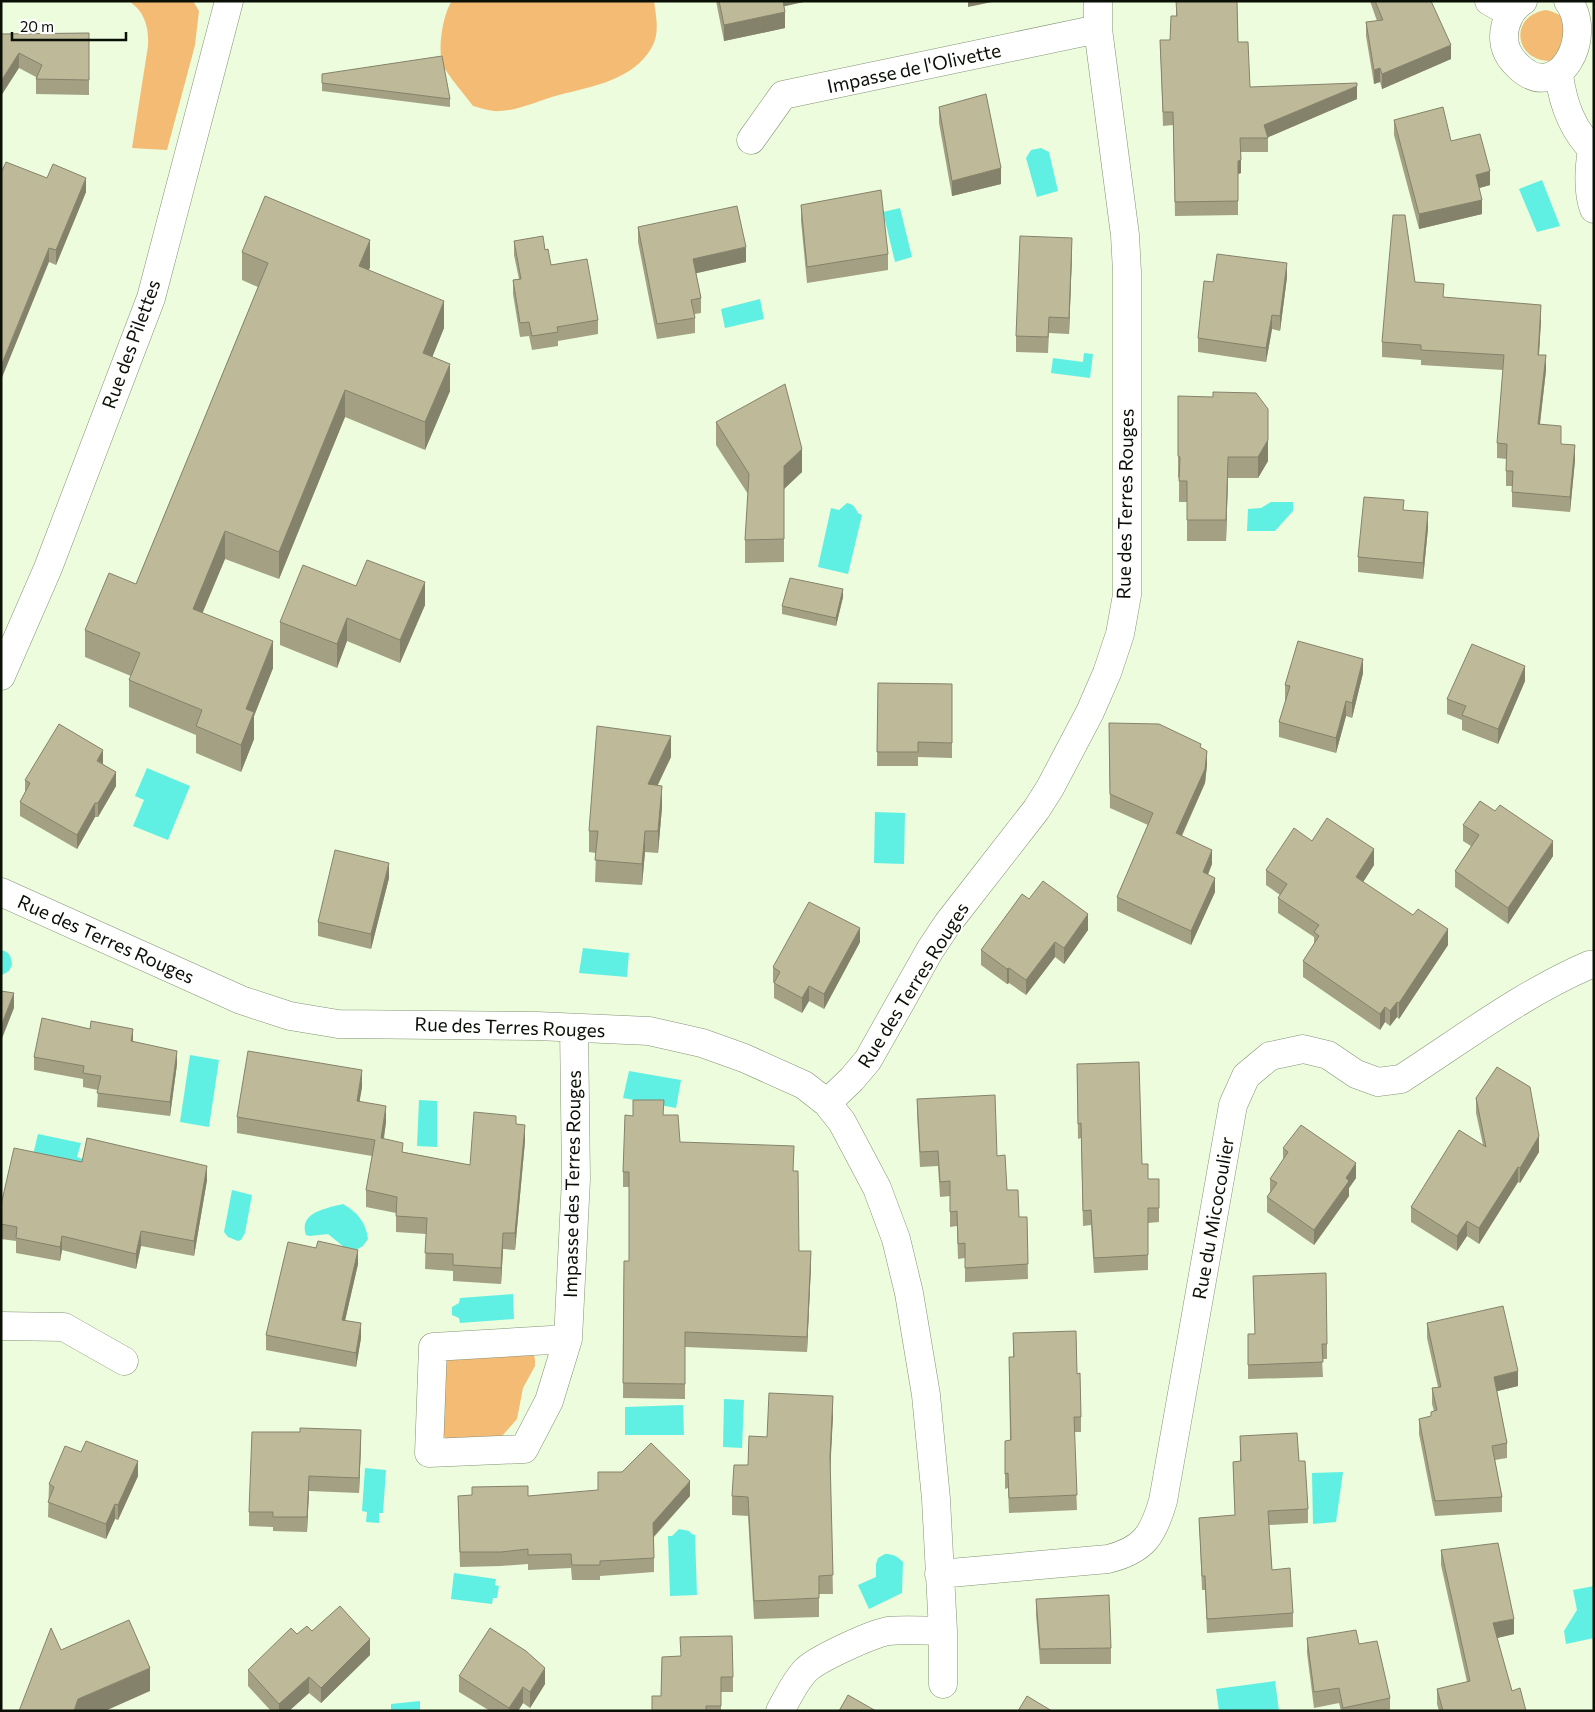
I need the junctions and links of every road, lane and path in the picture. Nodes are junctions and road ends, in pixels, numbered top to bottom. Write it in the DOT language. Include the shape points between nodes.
graph roads {
  1 [pos="229,1"];
  2 [pos="1098,1"];
  3 [pos="1568,1"];
  4 [pos="1507,5"];
  5 [pos="1098,29"];
  6 [pos="1559,75"];
  7 [pos="751,140"];
  8 [pos="1593,150"];
  9 [pos="1594,209"];
  10 [pos="1,676"];
  11 [pos="1,892"];
  12 [pos="1594,965"];
  13 [pos="574,1028"];
  14 [pos="827,1103"];
  15 [pos="1,1326"];
  16 [pos="568,1339"];
  17 [pos="124,1361"];
  18 [pos="939,1574"];
  19 [pos="943,1632"];
  20 [pos="943,1684"];
  21 [pos="780,1711"];
  1 -- 10 [label="street, Rue des Pilettes" via="151,298 48,568"];
  2 -- 5 [label="street, Rue des Terres Rouges"];
  3 -- 6 [label="street" via="1580,12 1587,36 1579,60"];
  4 -- 6 [label="street" via="1504,38 1513,62 1534,76"];
  5 -- 7 [label="street, Impasse de l'Olivette" via="783,95"];
  5 -- 14 [label="street, Rue des Terres Rouges" via="1125,234 1127,272 1126,595 1120,634 1090,712 1050,788 948,922 868,1060"];
  6 -- 8 [label="street" via="1562,98 1575,129"];
  8 -- 9 [label="street" via="1589,170"];
  11 -- 13 [label="street, Rue des Terres Rouges" via="241,1000 290,1016 338,1024"];
  12 -- 18 [label="street, Rue du Micocoulier" via="1535,991 1401,1079 1378,1082 1356,1074 1328,1055 1303,1049 1270,1056 1246,1076 1233,1105 1163,1501 1151,1532 1140,1546 1108,1560"];
  13 -- 14 [label="street, Rue des Terres Rouges" via="649,1031 702,1043 804,1085"];
  13 -- 16 [label="street, Impasse des Terres Rouges" via="576,1179"];
  14 -- 18 [label="street" via="846,1130 877,1188 905,1275 926,1395"];
  15 -- 17 [label="street" via="64,1327"];
  16 -- 16 [label="street, Impasse des Terres Rouges" via="433,1347 429,1453 524,1449 548,1401"];
  18 -- 19 [label="street"];
  19 -- 20 [label="street"];
  19 -- 21 [label="street" via="888,1631 822,1658 794,1684"];
}
